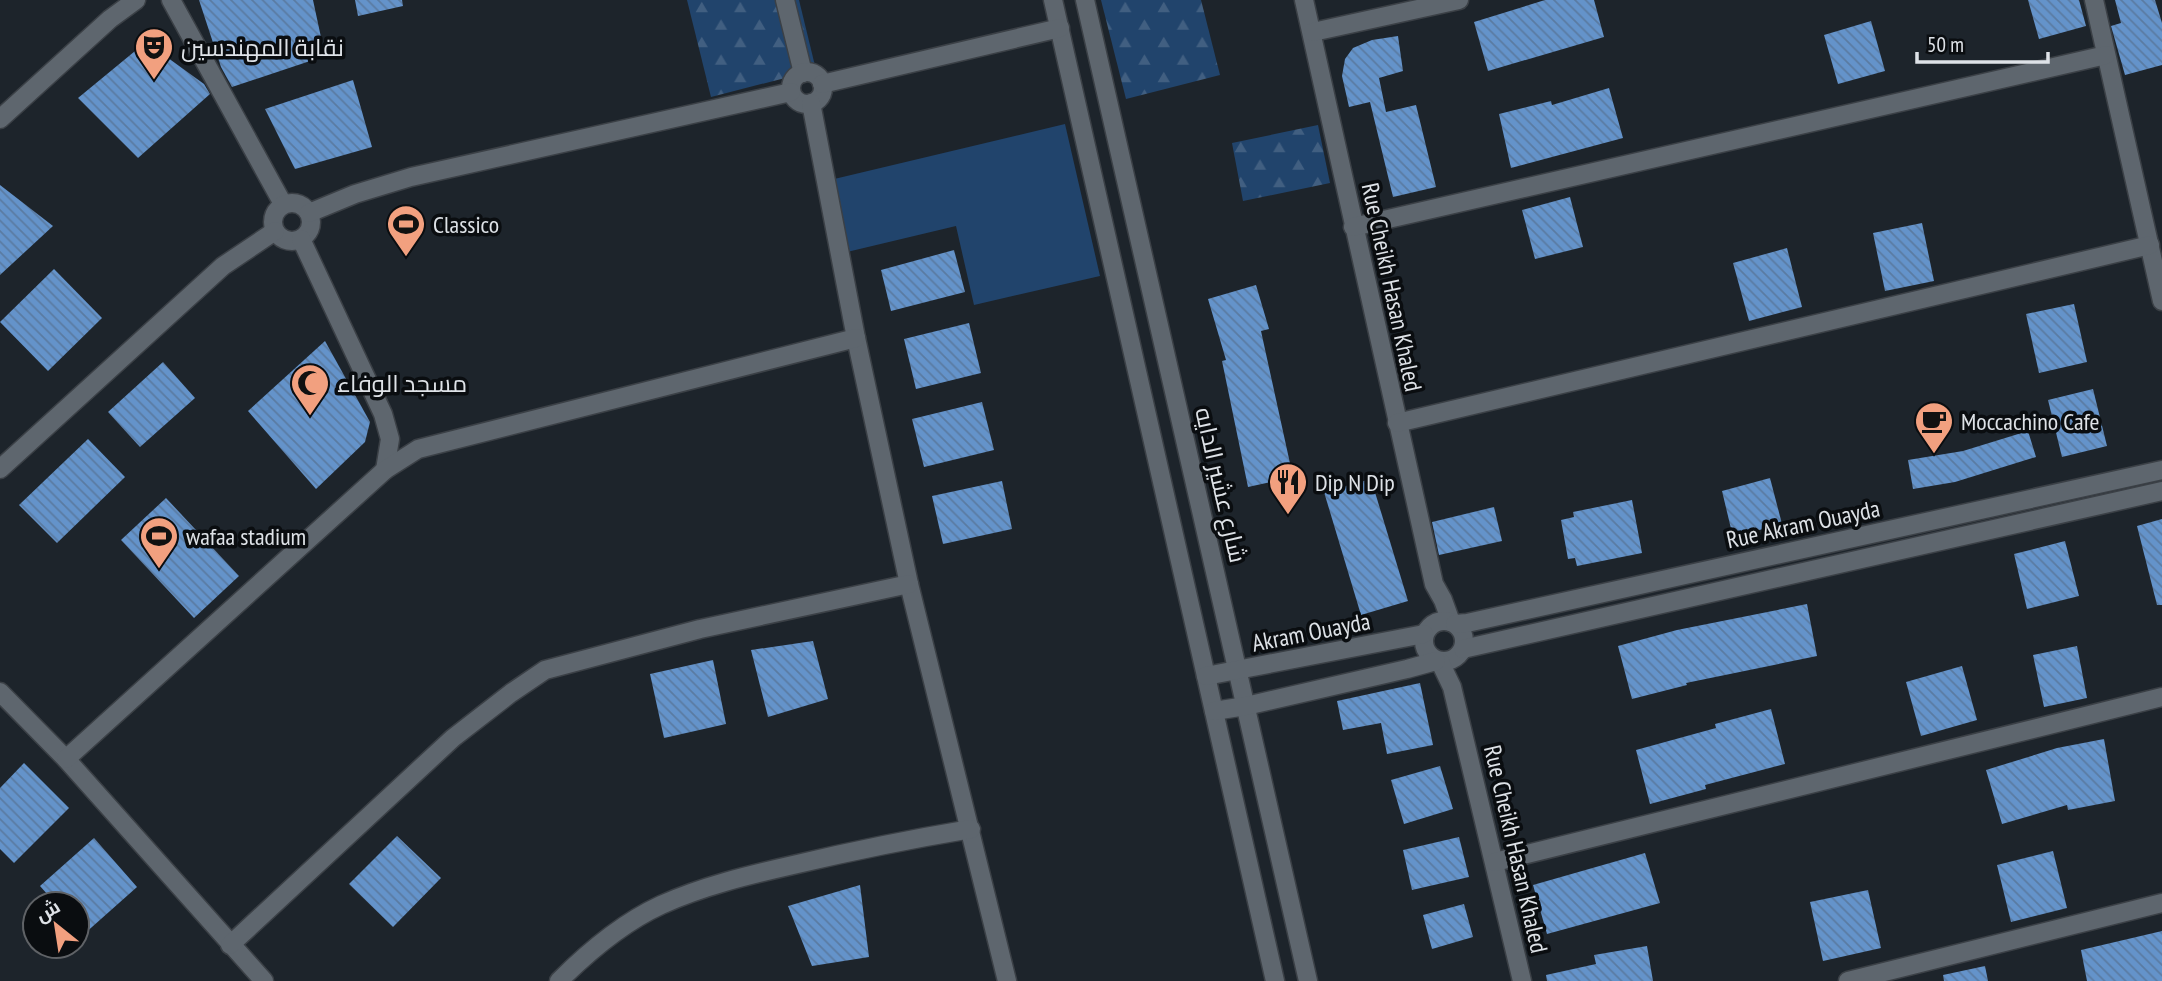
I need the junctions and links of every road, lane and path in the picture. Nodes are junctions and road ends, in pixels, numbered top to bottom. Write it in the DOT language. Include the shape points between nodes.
graph roads {
  1 [pos="136,0"];
  2 [pos="171,0"];
  3 [pos="785,0"];
  4 [pos="1053,0"];
  5 [pos="1085,0"];
  6 [pos="1304,0"];
  7 [pos="1459,0"];
  8 [pos="2094,0"];
  9 [pos="1060,28"];
  10 [pos="1312,32"];
  11 [pos="2106,55"];
  12 [pos="803,73"];
  13 [pos="822,84"];
  14 [pos="791,92"];
  15 [pos="811,103"];
  16 [pos="0,119"];
  17 [pos="283,205"];
  18 [pos="309,213"];
  19 [pos="1353,226"];
  20 [pos="275,230"];
  21 [pos="301,239"];
  22 [pos="2150,245"];
  23 [pos="2162,301"];
  24 [pos="856,338"];
  25 [pos="1397,423"];
  26 [pos="390,439"];
  27 [pos="418,449"];
  28 [pos="0,469"];
  29 [pos="385,470"];
  30 [pos="2162,470"];
  31 [pos="2162,491"];
  32 [pos="908,584"];
  33 [pos="1434,584"];
  34 [pos="1453,623"];
  35 [pos="1427,631"];
  36 [pos="1461,652"];
  37 [pos="1438,661"];
  38 [pos="1238,671"];
  39 [pos="1206,676"];
  40 [pos="1452,687"];
  41 [pos="0,692"];
  42 [pos="2162,697"];
  43 [pos="1246,706"];
  44 [pos="1214,711"];
  45 [pos="66,759"];
  46 [pos="971,829"];
  47 [pos="1495,862"];
  48 [pos="2162,903"];
  49 [pos="230,946"];
  50 [pos="1270,976"];
  51 [pos="264,981"];
  52 [pos="559,981"];
  53 [pos="1007,981"];
  54 [pos="1308,981"];
  55 [pos="1522,981"];
  56 [pos="1848,981"];
  1 -- 16 [label="street"];
  2 -- 17 [label="street"];
  3 -- 12 [label="street"];
  4 -- 9 [label="street"];
  5 -- 38 [label="street, شارع عشير الدايه"];
  6 -- 10 [label="street, Rue Cheikh Hasan Khaled"];
  7 -- 10 [label="street"];
  8 -- 11 [label="street"];
  9 -- 13 [label="street"];
  9 -- 39 [label="street"];
  10 -- 19 [label="street, Rue Cheikh Hasan Khaled"];
  11 -- 19 [label="street"];
  11 -- 22 [label="street"];
  12 -- 13 [label="street" via="815,74"];
  12 -- 14 [label="street" via="796,76"];
  13 -- 15 [label="street" via="823,92"];
  14 -- 15 [label="street" via="798,102"];
  14 -- 18 [label="street" via="411,177"];
  15 -- 24 [label="street"];
  17 -- 18 [label="street" via="303,205"];
  17 -- 20 [label="street" via="276,211"];
  18 -- 21 [label="street" via="308,232"];
  19 -- 25 [label="street, Rue Cheikh Hasan Khaled"];
  20 -- 21 [label="street" via="282,238"];
  20 -- 28 [label="street" via="223,266"];
  21 -- 26 [label="street" via="383,414"];
  22 -- 23 [label="street"];
  22 -- 25 [label="street"];
  24 -- 27 [label="street"];
  24 -- 32 [label="street"];
  25 -- 33 [label="street, Rue Cheikh Hasan Khaled"];
  26 -- 27 [label="street"];
  26 -- 29 [label="street"];
  27 -- 29 [label="street"];
  29 -- 45 [label="street"];
  30 -- 34 [label="street, Rue Akram Ouayda"];
  31 -- 36 [label="street, Rue Akram Ouayda"];
  32 -- 46 [label="street"];
  32 -- 49 [label="street" via="700,629 545,670 453,738"];
  33 -- 34 [label="street, Rue Cheikh Hasan Khaled"];
  33 -- 35 [label="street, Rue Cheikh Hasan Khaled"];
  34 -- 35 [label="street" via="1435,623"];
  34 -- 36 [label="street" via="1464,635"];
  35 -- 37 [label="street" via="1426,652"];
  35 -- 38 [label="street, Akram Ouayda"];
  36 -- 37 [label="street" via="1447,662"];
  36 -- 40 [label="street, Rue Cheikh Hasan Khaled"];
  37 -- 40 [label="street, Rue Cheikh Hasan Khaled"];
  37 -- 43 [label="street"];
  38 -- 39 [label="street, Akram Ouayda"];
  38 -- 43 [label="street, شارع عشير الدايه"];
  39 -- 44 [label="street"];
  40 -- 47 [label="street, Rue Cheikh Hasan Khaled"];
  41 -- 45 [label="street"];
  42 -- 47 [label="street"];
  43 -- 44 [label="street"];
  43 -- 54 [label="street, شارع عشير الدايه"];
  44 -- 50 [label="street"];
  45 -- 49 [label="street"];
  46 -- 52 [label="street" via="873,846 708,887 660,905 615,931"];
  46 -- 53 [label="street"];
  47 -- 55 [label="street, Rue Cheikh Hasan Khaled"];
  48 -- 56 [label="street"];
  49 -- 51 [label="street"];
}
